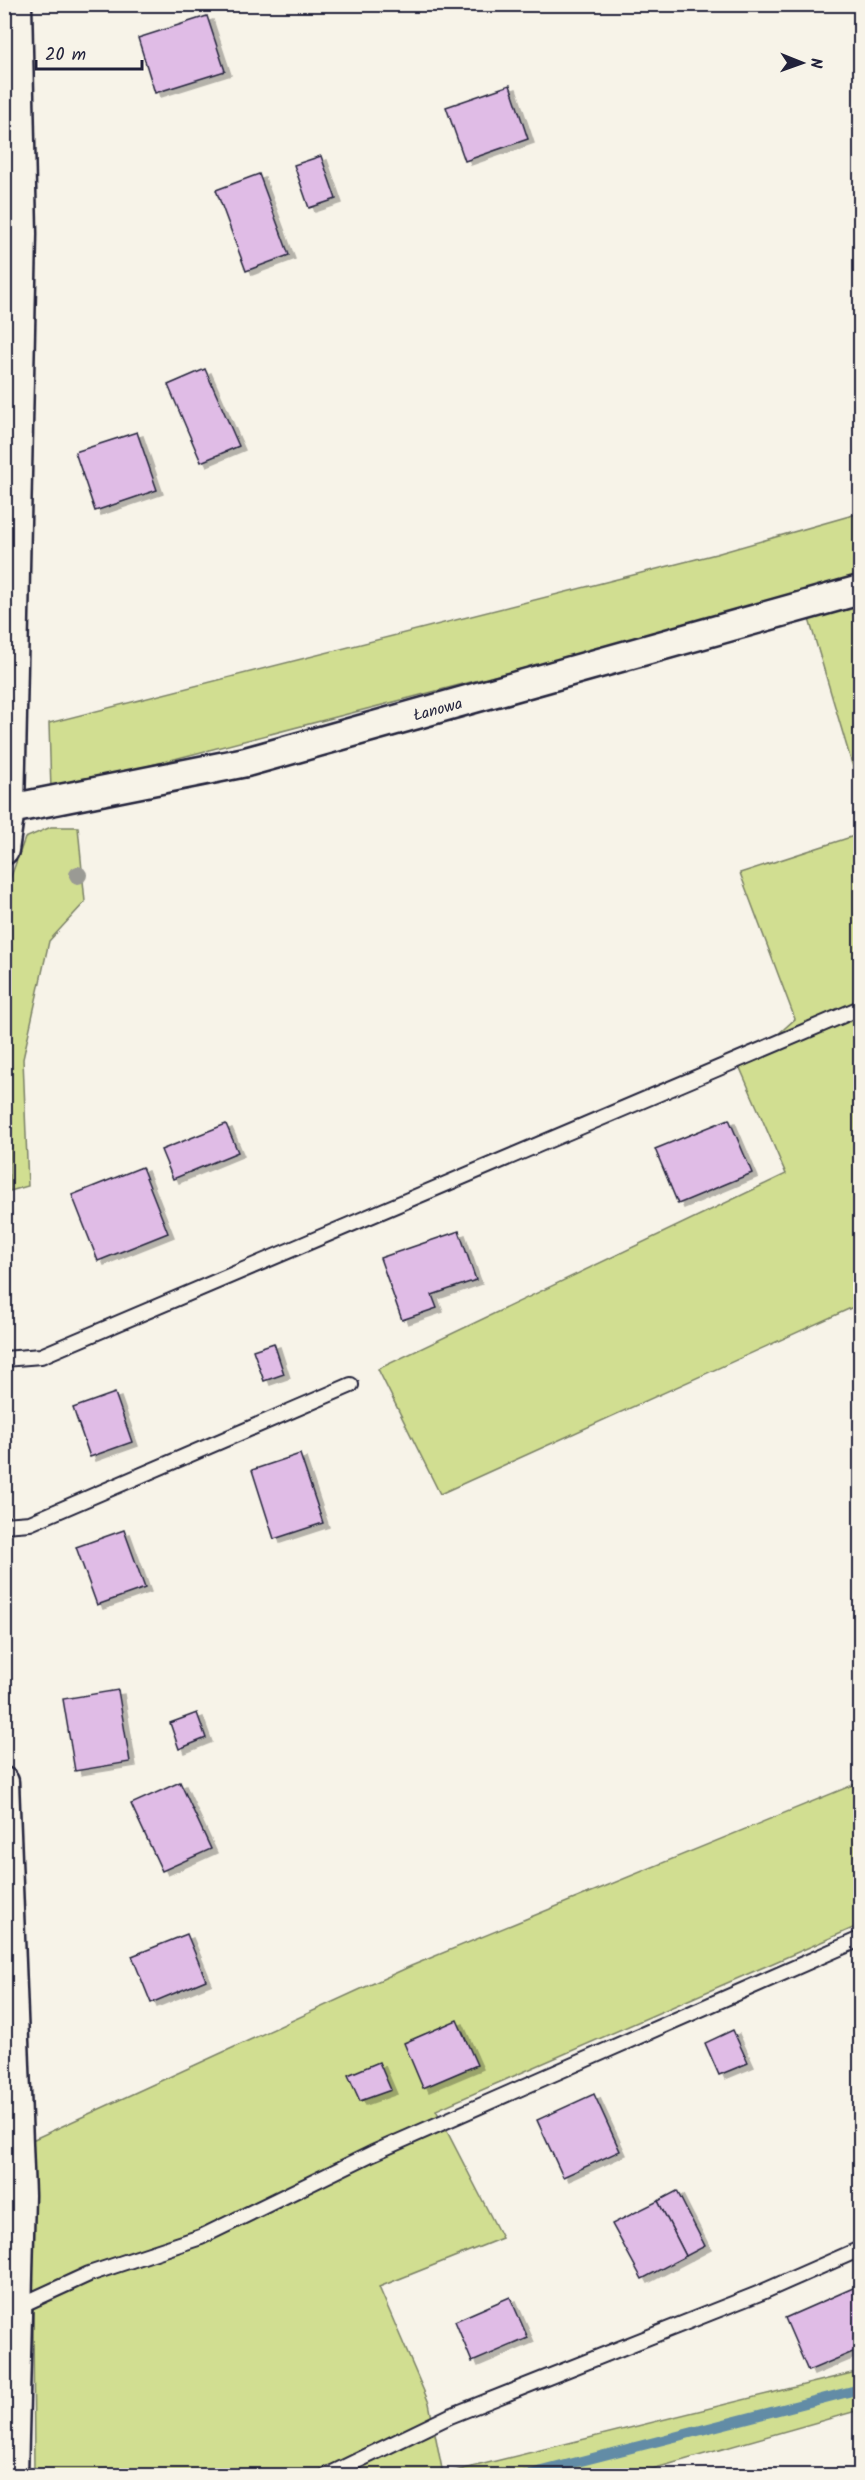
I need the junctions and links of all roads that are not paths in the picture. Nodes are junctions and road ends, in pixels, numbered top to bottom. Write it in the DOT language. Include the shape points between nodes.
graph roads {
  1 [pos="17,4"];
  2 [pos="861,590"];
  3 [pos="10,809"];
  4 [pos="4,850"];
  5 [pos="861,1008"];
  6 [pos="4,1359"];
  7 [pos="351,1385"];
  8 [pos="4,1524"];
  9 [pos="4,1782"];
  10 [pos="861,1939"];
  11 [pos="861,2249"];
  12 [pos="17,2307"];
  13 [pos="13,2475"];
  14 [pos="326,2475"];
  1 -- 3 [label="street" via="22,234"];
  2 -- 3 [label="street, Łanowa" via="246,762"];
  3 -- 4 [label="street"];
  5 -- 6 [label="lane" via="41,1356"];
  7 -- 8 [label="lane" via="30,1523"];
  9 -- 12 [label="street" via="20,2195"];
  10 -- 12 [label="lane" via="373,2153 201,2237 89,2274"];
  11 -- 14 [label="lane" via="760,2294 450,2416"];
  12 -- 13 [label="street"];
}
